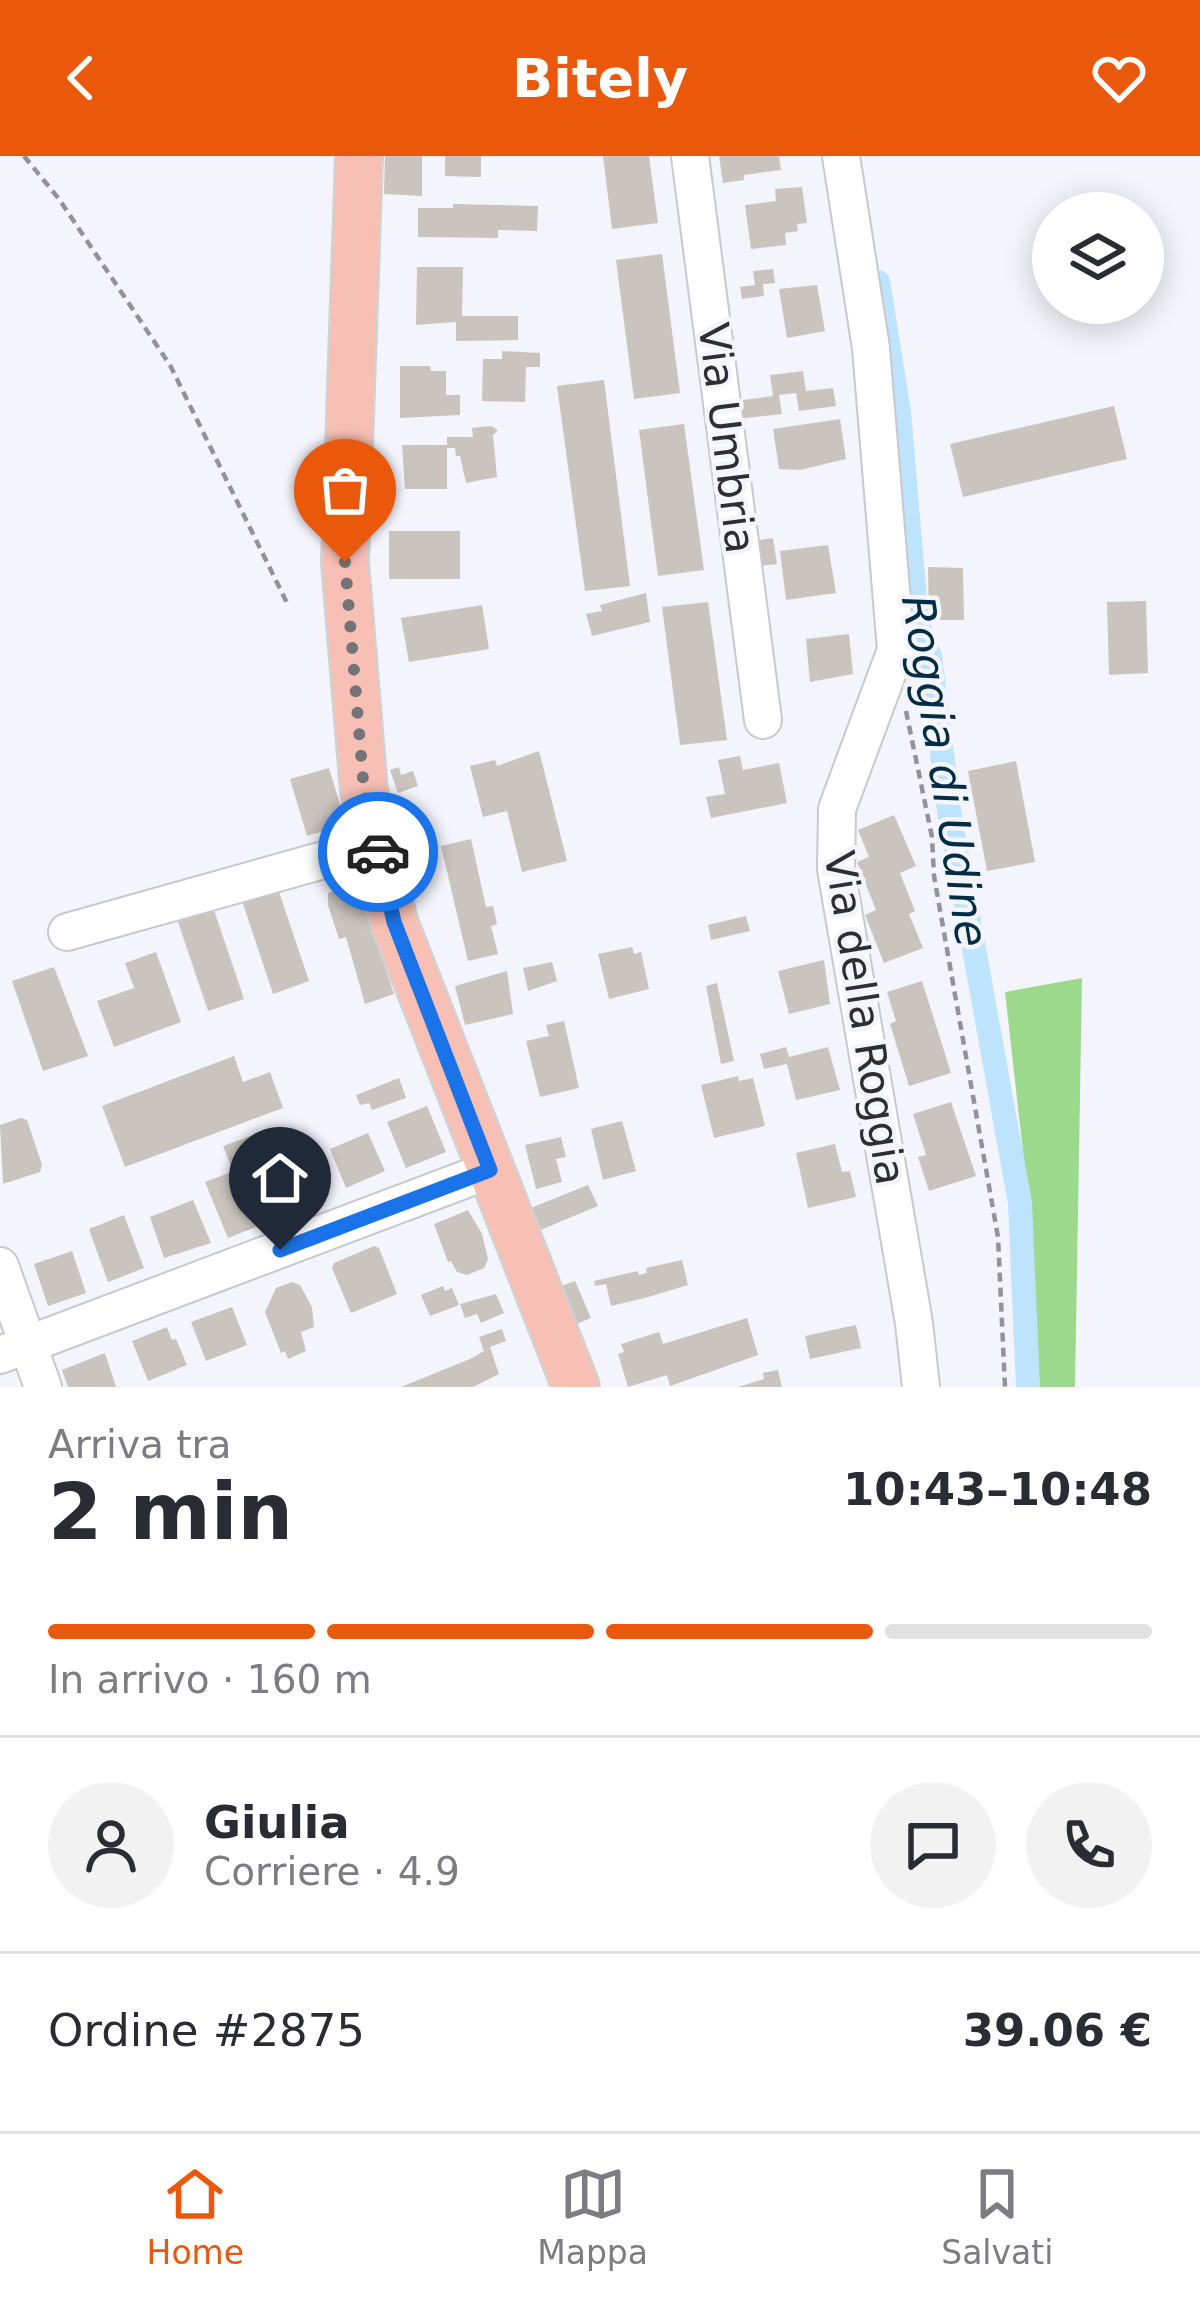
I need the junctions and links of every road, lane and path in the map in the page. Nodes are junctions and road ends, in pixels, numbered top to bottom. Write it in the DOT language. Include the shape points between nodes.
graph roads {
  1 [pos="24,156"];
  2 [pos="358,156"];
  3 [pos="690,156"];
  4 [pos="842,156"];
  5 [pos="287,603"];
  6 [pos="904,703"];
  7 [pos="764,720"];
  8 [pos="377,845"];
  9 [pos="67,932"];
  10 [pos="490,1170"];
  11 [pos="0,1266"];
  12 [pos="14,1350"];
  13 [pos="43,1387"];
  14 [pos="576,1387"];
  15 [pos="921,1387"];
  16 [pos="1005,1387"];
  1 -- 5 [label="path" via="170,365"];
  2 -- 8 [label="main road" via="345,562 364,791"];
  3 -- 7 [label="street, Via Umbria"];
  4 -- 15 [label="street, Via della Roggia" via="871,348 896,650 837,809 836,869"];
  6 -- 16 [label="path" via="998,1237"];
  8 -- 9 [label="street"];
  8 -- 10 [label="main road" via="394,922"];
  10 -- 12 [label="street"];
  10 -- 14 [label="main road"];
  11 -- 12 [label="street"];
  12 -- 13 [label="street"];
}
